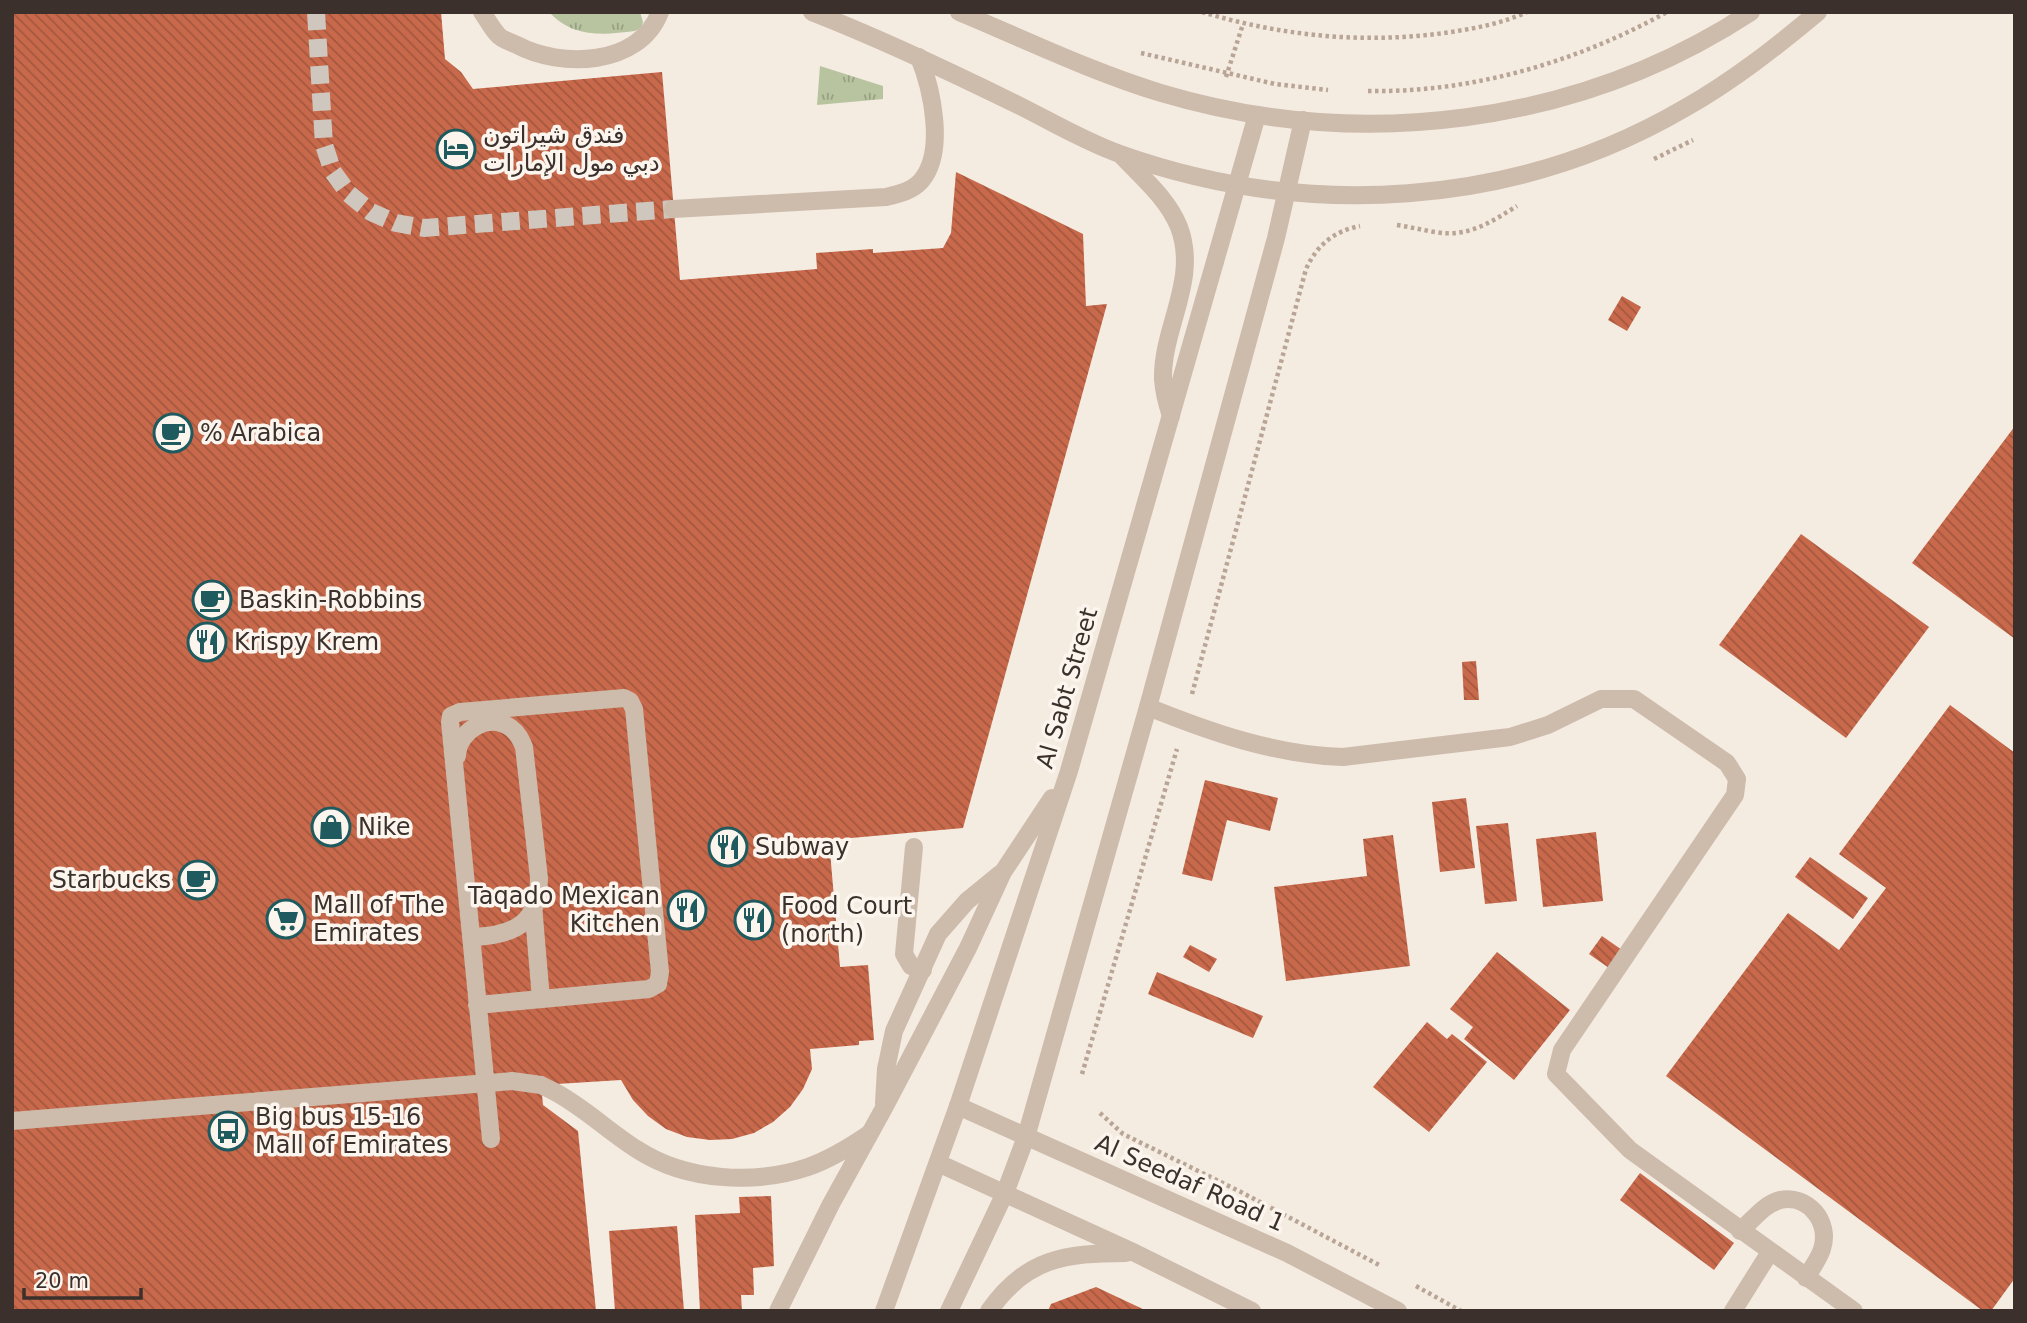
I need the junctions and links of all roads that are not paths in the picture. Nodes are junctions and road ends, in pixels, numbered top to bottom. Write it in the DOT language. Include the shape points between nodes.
graph roads {
  1 [pos="482,12"];
  2 [pos="660,12"];
  3 [pos="812,12"];
  4 [pos="959,12"];
  5 [pos="1751,12"];
  6 [pos="1818,12"];
  7 [pos="919,57"];
  8 [pos="1257,115"];
  9 [pos="1303,120"];
  10 [pos="1119,154"];
  11 [pos="1236,185"];
  12 [pos="1288,192"];
  13 [pos="673,209"];
  14 [pos="1171,416"];
  15 [pos="514,707"];
  16 [pos="1148,707"];
  17 [pos="516,733"];
  18 [pos="1069,771"];
  19 [pos="914,847"];
  20 [pos="1003,872"];
  21 [pos="533,910"];
  22 [pos="474,937"];
  23 [pos="923,970"];
  24 [pos="541,999"];
  25 [pos="479,1004"];
  26 [pos="488,1083"];
  27 [pos="958,1106"];
  28 [pos="884,1108"];
  29 [pos="12,1121"];
  30 [pos="869,1134"];
  31 [pos="1026,1137"];
  32 [pos="938,1163"];
  33 [pos="1005,1193"];
  34 [pos="1740,1231"];
  35 [pos="1770,1252"];
  36 [pos="1135,1253"];
  37 [pos="1806,1278"];
  38 [pos="778,1311"];
  39 [pos="884,1311"];
  40 [pos="949,1311"];
  41 [pos="989,1311"];
  42 [pos="1252,1311"];
  43 [pos="1398,1311"];
  44 [pos="1733,1311"];
  45 [pos="1854,1311"];
  1 -- 2 [label="street" via="498,36 533,54 572,61 611,55 633,44"];
  3 -- 7 [label="street"];
  4 -- 8 [label="street" via="1107,75"];
  5 -- 9 [label="street" via="1623,78 1510,111 1395,124"];
  6 -- 12 [label="street" via="1685,108 1589,154 1499,181 1434,192 1381,196"];
  7 -- 10 [label="street"];
  7 -- 13 [label="street" via="932,100 933,145 921,181 905,192 886,197"];
  8 -- 9 [label="street"];
  8 -- 11 [label="street, Al Sabt Street"];
  9 -- 12 [label="street"];
  10 -- 11 [label="street"];
  10 -- 14 [label="street" via="1164,202 1184,247 1186,269 1164,360 1165,397"];
  11 -- 12 [label="street"];
  11 -- 14 [label="street, Al Sabt Street"];
  12 -- 16 [label="street"];
  14 -- 18 [label="street, Al Sabt Street"];
  15 -- 17 [label="street"];
  15 -- 24 [label="street" via="618,698 633,705 660,972 658,984 649,989"];
  15 -- 25 [label="street" via="460,712 451,716 450,722"];
  16 -- 31 [label="street"];
  16 -- 34 [label="street" via="1278,749 1343,757 1510,737 1548,726 1601,699 1634,699 1727,763 1737,779 1734,795 1562,1050 1556,1074 1630,1150"];
  17 -- 21 [label="street"];
  17 -- 22 [label="street" via="501,723 478,725 468,731 457,751"];
  18 -- 20 [label="street"];
  18 -- 27 [label="street, Al Sabt Street"];
  19 -- 23 [label="street" via="904,954 911,966"];
  20 -- 23 [label="street" via="946,923"];
  20 -- 28 [label="street"];
  21 -- 22 [label="street" via="526,921 505,934"];
  21 -- 24 [label="street"];
  22 -- 25 [label="street"];
  23 -- 28 [label="street" via="891,1040"];
  24 -- 25 [label="street"];
  25 -- 26 [label="street"];
  26 -- 29 [label="street"];
  26 -- 30 [label="street" via="541,1086 567,1098 640,1151 671,1166 704,1174 739,1178 808,1167"];
  27 -- 31 [label="street, Al Seedaf Road 1"];
  27 -- 32 [label="street, Al Sabt Street"];
  28 -- 30 [label="street"];
  30 -- 38 [label="street"];
  31 -- 33 [label="street"];
  31 -- 43 [label="street, Al Seedaf Road 1" via="1274,1248"];
  32 -- 33 [label="street"];
  32 -- 39 [label="street, Al Sabt Street"];
  33 -- 36 [label="street"];
  33 -- 40 [label="street"];
  34 -- 35 [label="street"];
  34 -- 37 [label="street" via="1779,1200 1805,1204 1823,1223 1825,1237"];
  35 -- 37 [label="street"];
  35 -- 44 [label="street"];
  36 -- 41 [label="street" via="1074,1254 1038,1265 1009,1285"];
  36 -- 42 [label="street"];
  37 -- 45 [label="street"];
}
